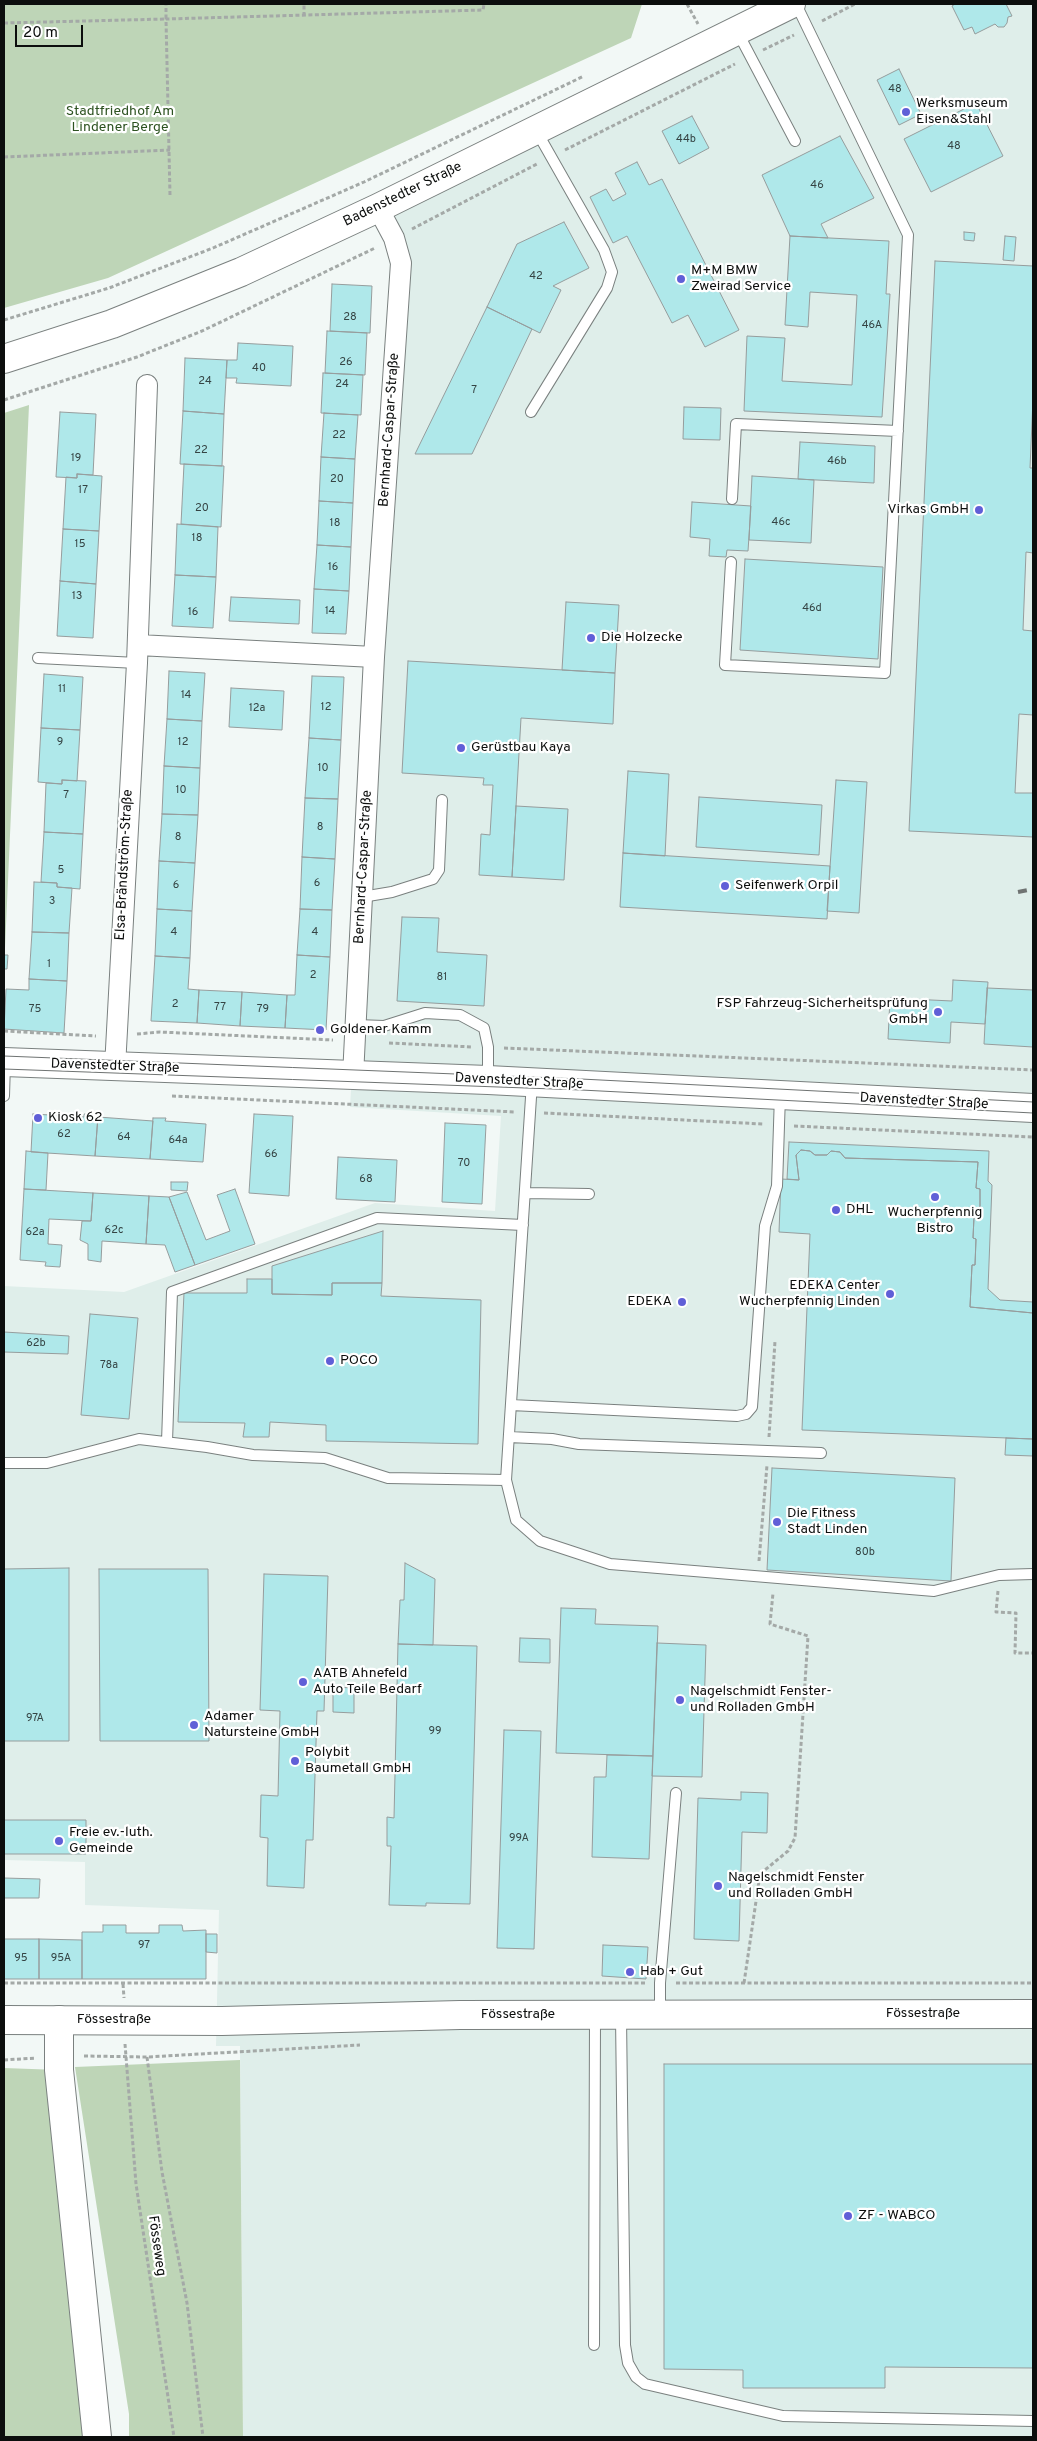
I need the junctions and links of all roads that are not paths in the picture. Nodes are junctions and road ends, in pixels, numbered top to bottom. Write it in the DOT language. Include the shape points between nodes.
graph roads {
  1 [pos="791,4"];
  2 [pos="796,4"];
  3 [pos="737,31"];
  4 [pos="535,130"];
  5 [pos="795,141"];
  6 [pos="378,208"];
  7 [pos="4,359"];
  8 [pos="146,385"];
  9 [pos="531,412"];
  10 [pos="898,431"];
  11 [pos="732,499"];
  12 [pos="731,562"];
  13 [pos="138,654"];
  14 [pos="374,657"];
  15 [pos="38,658"];
  16 [pos="442,800"];
  17 [pos="362,897"];
  18 [pos="355,1033"];
  19 [pos="4,1062"];
  20 [pos="115,1067"];
  21 [pos="353,1076"];
  22 [pos="488,1080"];
  23 [pos="532,1082"];
  24 [pos="780,1095"];
  25 [pos="4,1096"];
  26 [pos="1033,1108"];
  27 [pos="526,1193"];
  28 [pos="589,1194"];
  29 [pos="523,1225"];
  30 [pos="511,1405"];
  31 [pos="509,1436"];
  32 [pos="166,1442"];
  33 [pos="821,1453"];
  34 [pos="4,1463"];
  35 [pos="506,1480"];
  36 [pos="1033,1574"];
  37 [pos="676,1793"];
  38 [pos="595,2014"];
  39 [pos="660,2014"];
  40 [pos="1033,2014"];
  41 [pos="621,2015"];
  42 [pos="4,2020"];
  43 [pos="59,2020"];
  44 [pos="594,2345"];
  45 [pos="1033,2421"];
  46 [pos="94,2429"];
  1 -- 3 [label="main road, Badenstedter Straße"];
  2 -- 10 [label="lane" via="908,235"];
  3 -- 4 [label="main road, Badenstedter Straße"];
  3 -- 5 [label="lane"];
  4 -- 6 [label="main road, Badenstedter Straße"];
  4 -- 9 [label="lane" via="604,250 612,272 607,288"];
  6 -- 7 [label="main road, Badenstedter Straße" via="178,299 96,330"];
  6 -- 14 [label="street, Bernhard-Caspar-Straße" via="394,238 401,263"];
  8 -- 13 [label="street, Elsa-Brändström-Straße"];
  10 -- 11 [label="lane" via="736,424"];
  10 -- 12 [label="lane" via="886,673 725,665"];
  13 -- 14 [label="street"];
  13 -- 15 [label="lane"];
  13 -- 20 [label="street, Elsa-Brändström-Straße"];
  14 -- 17 [label="street, Bernhard-Caspar-Straße"];
  16 -- 17 [label="lane" via="439,870 433,879 392,892"];
  17 -- 18 [label="street, Bernhard-Caspar-Straße"];
  18 -- 21 [label="street, Bernhard-Caspar-Straße"];
  18 -- 22 [label="lane" via="425,1013 460,1015 484,1028 488,1047"];
  19 -- 20 [label="main road, Davenstedter Straße"];
  19 -- 25 [label="lane, Davenstedter Straße"];
  20 -- 21 [label="main road, Davenstedter Straße"];
  21 -- 22 [label="main road, Davenstedter Straße"];
  22 -- 23 [label="main road, Davenstedter Straße"];
  23 -- 24 [label="main road, Davenstedter Straße"];
  23 -- 27 [label="lane"];
  24 -- 26 [label="main road, Davenstedter Straße"];
  24 -- 30 [label="lane" via="778,1186 765,1226 752,1408 737,1416"];
  27 -- 28 [label="lane"];
  27 -- 29 [label="lane"];
  29 -- 30 [label="lane"];
  29 -- 32 [label="lane" via="418,1223 377,1218 172,1292"];
  30 -- 31 [label="lane"];
  31 -- 33 [label="lane" via="598,1445"];
  31 -- 35 [label="lane"];
  32 -- 34 [label="lane" via="139,1439 47,1463"];
  32 -- 35 [label="lane" via="253,1455 325,1458 388,1478"];
  35 -- 36 [label="lane" via="516,1520 540,1541 610,1564 934,1591 999,1575"];
  37 -- 39 [label="lane"];
  38 -- 41 [label="main road, Fössestraße"];
  38 -- 43 [label="main road, Fössestraße" via="222,2021"];
  38 -- 44 [label="lane"];
  39 -- 40 [label="main road, Fössestraße"];
  39 -- 41 [label="main road, Fössestraße"];
  41 -- 45 [label="lane" via="625,2345 628,2363 636,2377 645,2384 783,2416"];
  42 -- 43 [label="main road, Fössestraße"];
  43 -- 46 [label="main road" via="59,2056"];
}
